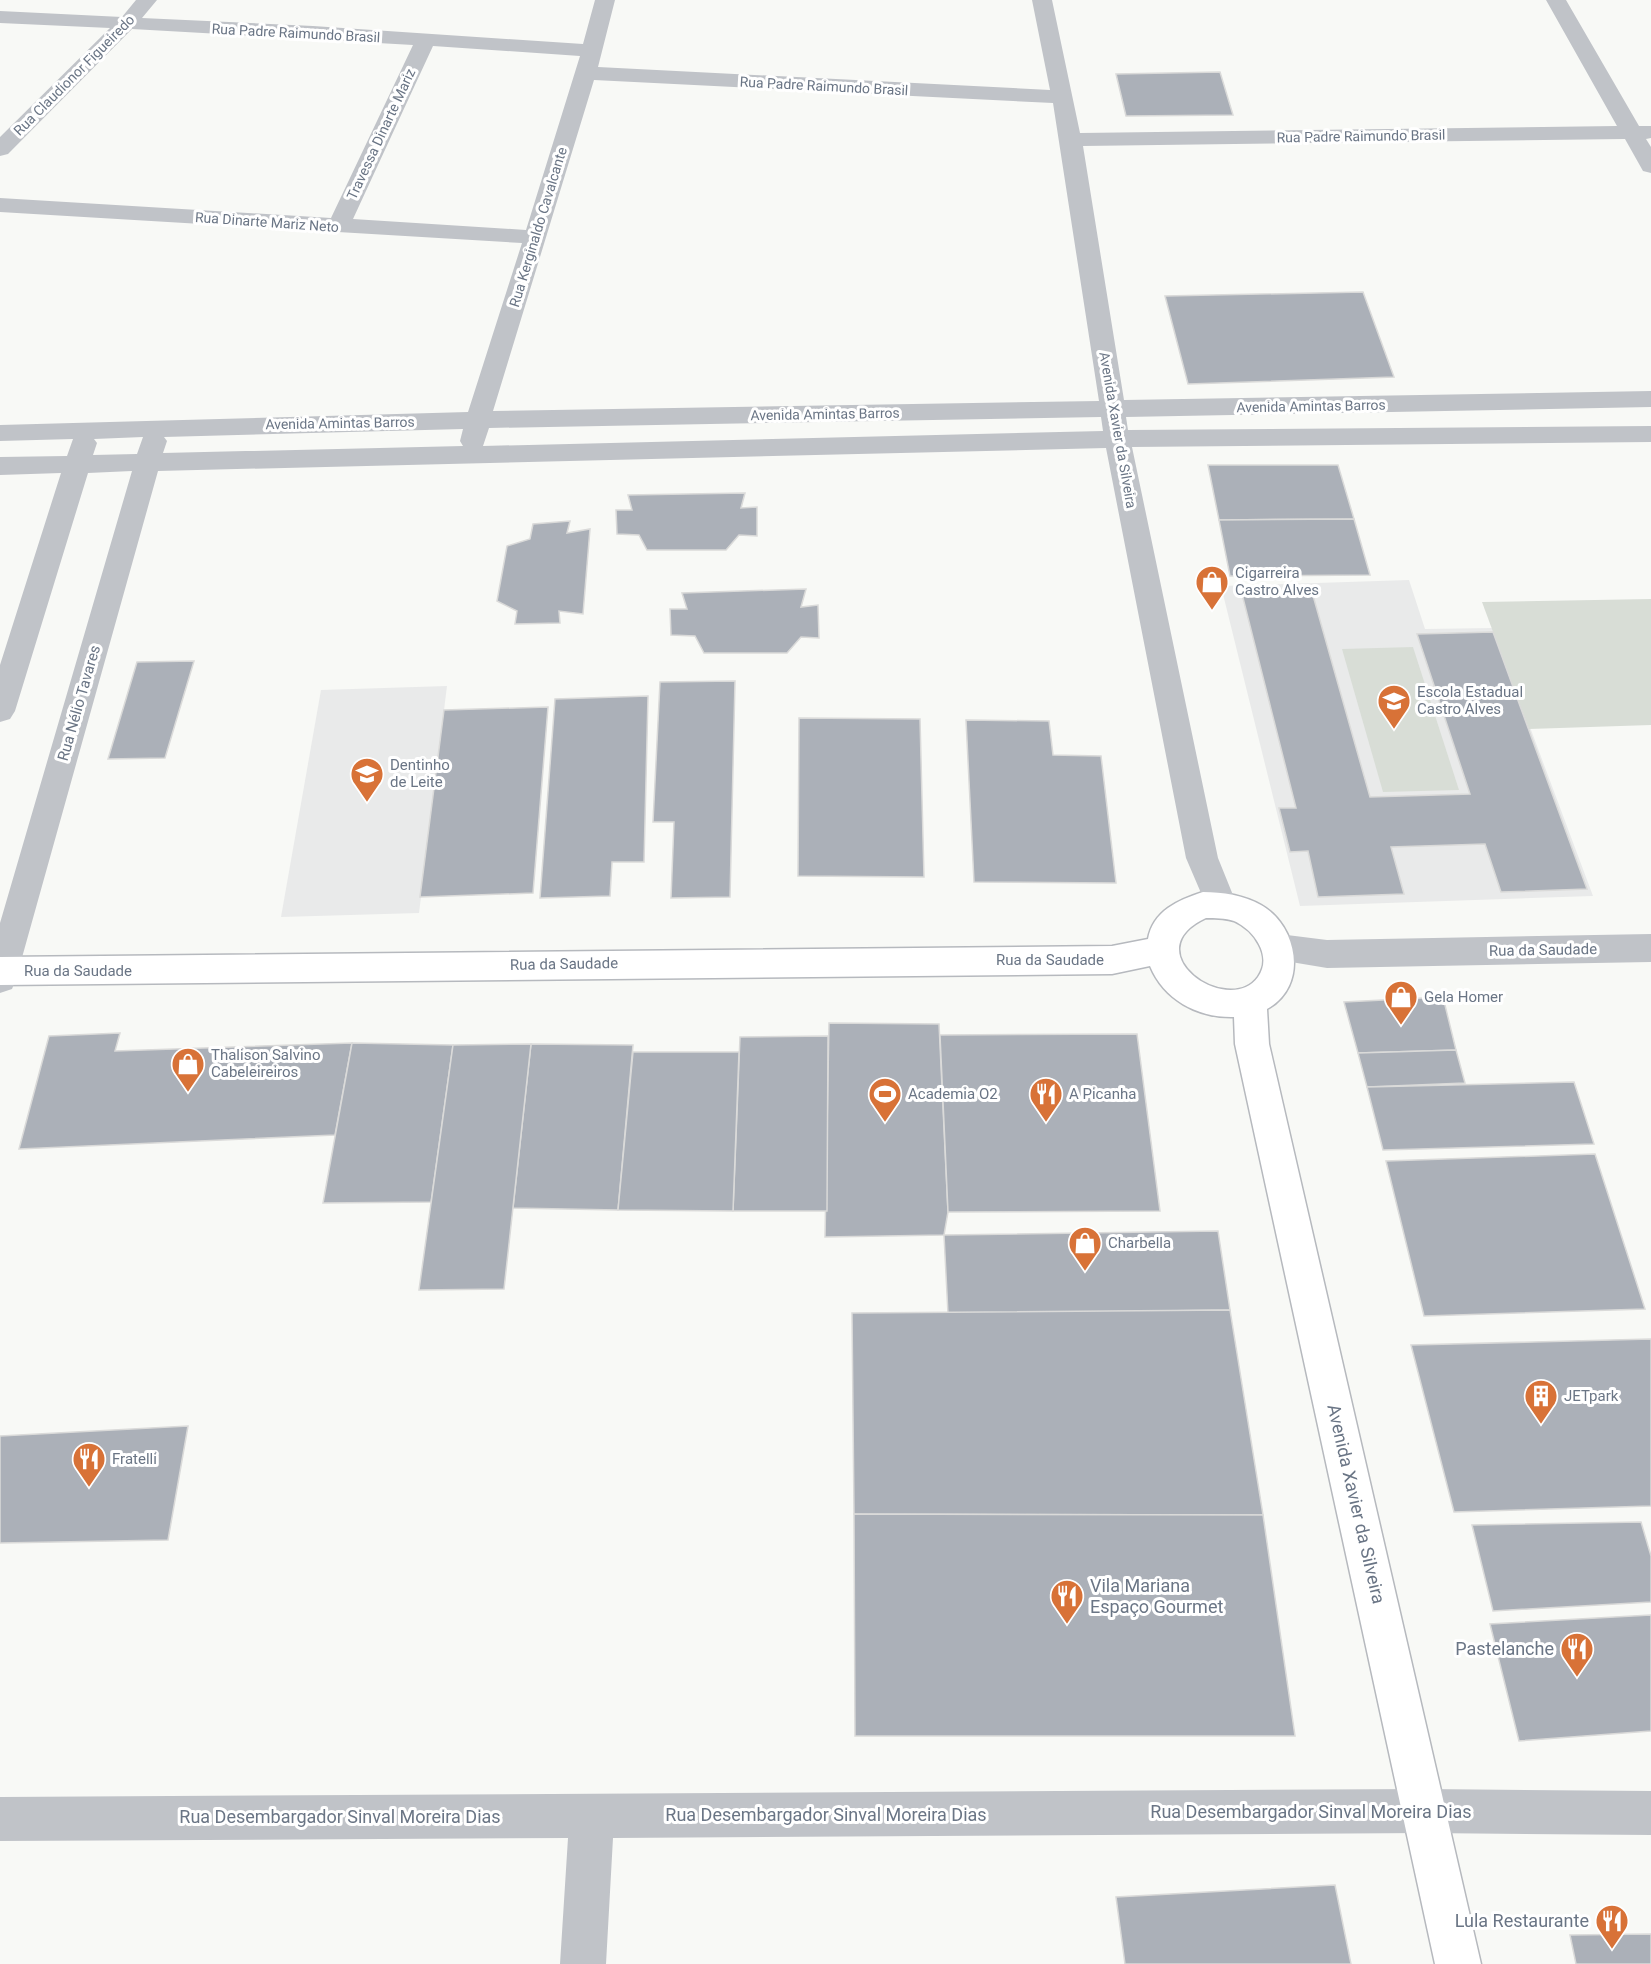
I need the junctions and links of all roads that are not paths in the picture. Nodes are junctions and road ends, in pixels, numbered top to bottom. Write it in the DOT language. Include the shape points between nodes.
graph roads {
  1 [pos="4,0"];
  2 [pos="147,0"];
  3 [pos="605,0"];
  4 [pos="1042,0"];
  5 [pos="1557,0"];
  6 [pos="0,5"];
  7 [pos="0,17"];
  8 [pos="126,24"];
  9 [pos="425,41"];
  10 [pos="588,62"];
  11 [pos="1062,97"];
  12 [pos="1629,132"];
  13 [pos="1651,132"];
  14 [pos="1071,140"];
  15 [pos="0,149"];
  16 [pos="1651,166"];
  17 [pos="0,205"];
  18 [pos="338,227"];
  19 [pos="535,237"];
  20 [pos="1651,399"];
  21 [pos="1112,410"];
  22 [pos="477,420"];
  23 [pos="158,428"];
  24 [pos="87,430"];
  25 [pos="0,434"];
  26 [pos="1651,434"];
  27 [pos="1117,439"];
  28 [pos="471,454"];
  29 [pos="148,462"];
  30 [pos="78,463"];
  31 [pos="0,466"];
  32 [pos="0,711"];
  33 [pos="1202,858"];
  34 [pos="1221,905"];
  35 [pos="1185,910"];
  36 [pos="1651,948"];
  37 [pos="1280,956"];
  38 [pos="1163,958"];
  39 [pos="1,974"];
  40 [pos="1250,1001"];
  41 [pos="1210,1002"];
  42 [pos="1252,1044"];
  43 [pos="1425,1811"];
  44 [pos="1651,1813"];
  45 [pos="592,1816"];
  46 [pos="0,1819"];
  47 [pos="583,1964"];
  48 [pos="1458,1964"];
  1 -- 6 [label="street"];
  2 -- 8 [label="street, Rua Claudionor Figueiredo"];
  3 -- 10 [label="street, Rua Kerginaldo Cavalcante"];
  4 -- 11 [label="street, Avenida Xavier da Silveira"];
  5 -- 12 [label="street"];
  7 -- 8 [label="street, Rua Padre Raimundo Brasil"];
  8 -- 9 [label="street, Rua Padre Raimundo Brasil"];
  8 -- 15 [label="street, Rua Claudionor Figueiredo"];
  9 -- 10 [label="street, Rua Padre Raimundo Brasil"];
  9 -- 18 [label="street, Travessa Dinarte Mariz"];
  10 -- 11 [label="street, Rua Padre Raimundo Brasil"];
  10 -- 19 [label="street, Rua Kerginaldo Cavalcante"];
  11 -- 14 [label="street, Avenida Xavier da Silveira"];
  12 -- 13 [label="street, Rua Padre Raimundo Brasil"];
  12 -- 14 [label="street, Rua Padre Raimundo Brasil"];
  12 -- 16 [label="street"];
  14 -- 21 [label="street, Avenida Xavier da Silveira"];
  17 -- 18 [label="street, Rua Dinarte Mariz Neto"];
  18 -- 19 [label="street, Rua Dinarte Mariz Neto"];
  19 -- 22 [label="street, Rua Kerginaldo Cavalcante"];
  20 -- 21 [label="street, Avenida Amintas Barros"];
  21 -- 22 [label="street, Avenida Amintas Barros"];
  21 -- 27 [label="street, Avenida Xavier da Silveira"];
  22 -- 23 [label="street, Avenida Amintas Barros"];
  22 -- 28 [label="street, Rua Kerginaldo Cavalcante"];
  23 -- 24 [label="street, Avenida Amintas Barros"];
  23 -- 29 [label="street, Rua Nélio Tavares"];
  24 -- 25 [label="street, Avenida Amintas Barros"];
  24 -- 30 [label="street"];
  26 -- 27 [label="street, Avenida Amintas Barros"];
  27 -- 28 [label="street, Avenida Amintas Barros"];
  27 -- 33 [label="street, Avenida Xavier da Silveira"];
  28 -- 29 [label="street, Avenida Amintas Barros"];
  29 -- 30 [label="street, Avenida Amintas Barros"];
  29 -- 39 [label="street, Rua Nélio Tavares"];
  30 -- 31 [label="street, Avenida Amintas Barros"];
  30 -- 32 [label="street"];
  33 -- 34 [label="street, Avenida Xavier da Silveira"];
  33 -- 35 [label="street, Avenida Xavier da Silveira"];
  34 -- 35 [label="main road"];
  34 -- 37 [label="main road" via="1258,919 1271,932"];
  35 -- 38 [label="main road" via="1163,934"];
  36 -- 37 [label="street, Rua da Saudade"];
  37 -- 40 [label="main road" via="1276,980 1266,992"];
  38 -- 39 [label="main road, Rua da Saudade" via="720,961"];
  38 -- 41 [label="main road" via="1175,982"];
  40 -- 41 [label="main road" via="1231,1005"];
  40 -- 42 [label="main road, Avenida Xavier da Silveira"];
  41 -- 42 [label="main road"];
  42 -- 43 [label="main road, Avenida Xavier da Silveira"];
  43 -- 44 [label="street, Rua Desembargador Sinval Moreira Dias"];
  43 -- 45 [label="street, Rua Desembargador Sinval Moreira Dias"];
  43 -- 48 [label="main road, Avenida Xavier da Silveira"];
  45 -- 46 [label="street, Rua Desembargador Sinval Moreira Dias"];
  45 -- 47 [label="street"];
}
